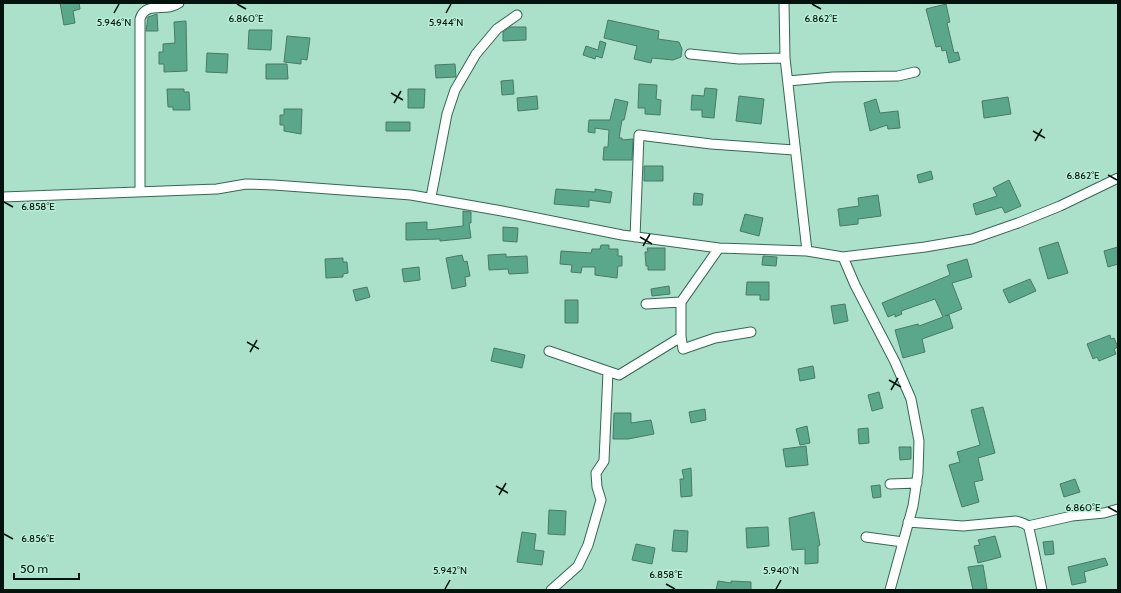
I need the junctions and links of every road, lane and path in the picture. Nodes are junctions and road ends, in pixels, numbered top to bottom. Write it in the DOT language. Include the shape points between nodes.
graph roads {
  1 [pos="179,3"];
  2 [pos="784,3"];
  3 [pos="517,15"];
  4 [pos="690,54"];
  5 [pos="785,58"];
  6 [pos="915,72"];
  7 [pos="788,81"];
  8 [pos="794,150"];
  9 [pos="1118,178"];
  10 [pos="140,191"];
  11 [pos="3,197"];
  12 [pos="431,198"];
  13 [pos="635,237"];
  14 [pos="719,248"];
  15 [pos="807,251"];
  16 [pos="843,257"];
  17 [pos="681,302"];
  18 [pos="646,304"];
  19 [pos="751,332"];
  20 [pos="681,337"];
  21 [pos="549,351"];
  22 [pos="608,372"];
  23 [pos="917,483"];
  24 [pos="890,484"];
  25 [pos="1118,509"];
  26 [pos="908,522"];
  27 [pos="1028,526"];
  28 [pos="866,537"];
  29 [pos="903,542"];
  30 [pos="551,590"];
  31 [pos="890,590"];
  32 [pos="1042,590"];
  1 -- 10 [label="street" via="146,9 140,19"];
  2 -- 5 [label="street"];
  3 -- 12 [label="street" via="496,29 476,54 454,90"];
  4 -- 5 [label="street" via="739,59"];
  5 -- 7 [label="street"];
  6 -- 7 [label="street" via="898,76"];
  7 -- 8 [label="street"];
  8 -- 13 [label="street" via="711,144 639,135"];
  8 -- 15 [label="street"];
  9 -- 16 [label="street" via="1060,206 972,238 926,247"];
  10 -- 11 [label="street"];
  10 -- 12 [label="street" via="217,189 246,184 274,184"];
  12 -- 13 [label="street"];
  13 -- 14 [label="street"];
  14 -- 15 [label="street"];
  14 -- 17 [label="street"];
  15 -- 16 [label="street"];
  16 -- 23 [label="street" via="911,399 919,441"];
  17 -- 18 [label="street"];
  17 -- 20 [label="street"];
  19 -- 20 [label="street" via="715,338 683,349"];
  20 -- 22 [label="street" via="619,375"];
  21 -- 22 [label="street"];
  22 -- 30 [label="street" via="604,461 596,473 600,500 597,516 578,566"];
  23 -- 24 [label="street"];
  23 -- 26 [label="street"];
  25 -- 27 [label="street" via="1104,514 1072,516"];
  26 -- 27 [label="street" via="963,526 1016,521"];
  26 -- 29 [label="street"];
  27 -- 32 [label="street"];
  28 -- 29 [label="street"];
  29 -- 31 [label="street"];
}
